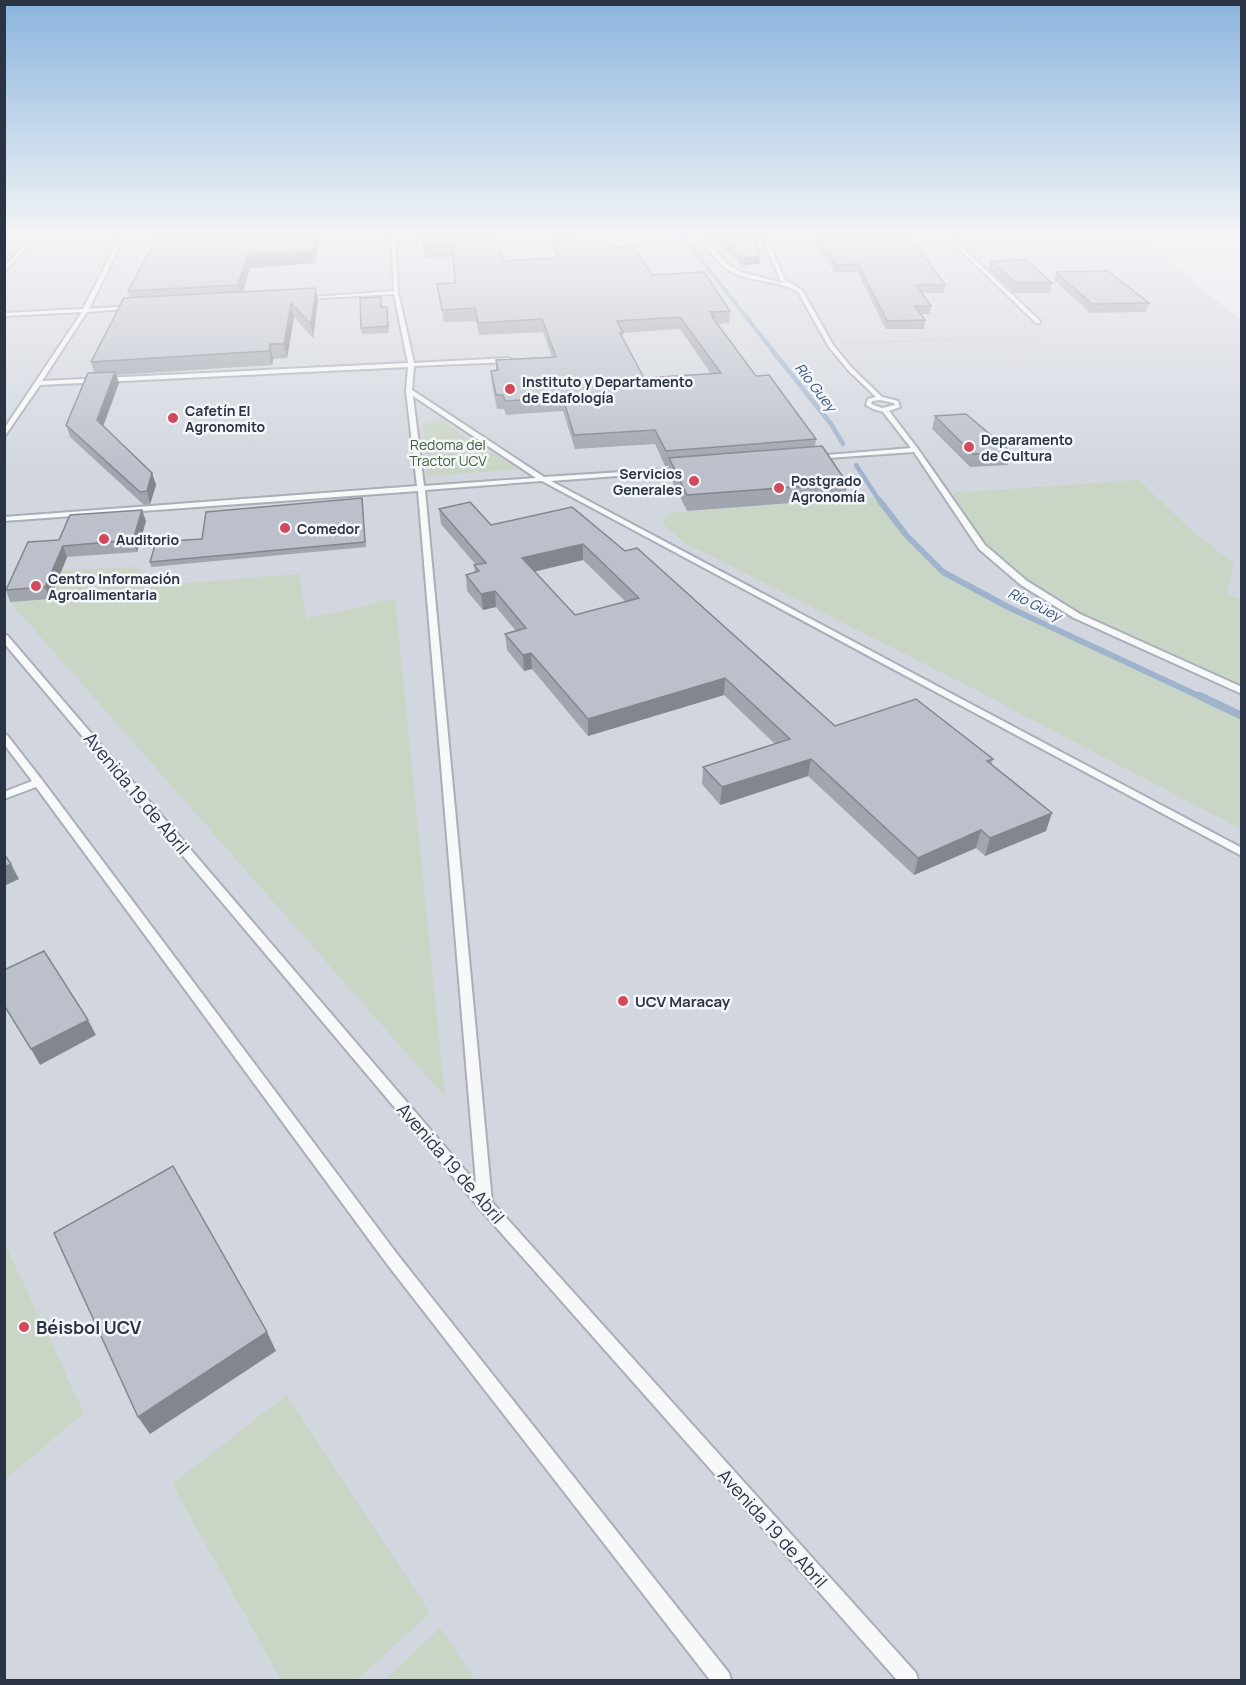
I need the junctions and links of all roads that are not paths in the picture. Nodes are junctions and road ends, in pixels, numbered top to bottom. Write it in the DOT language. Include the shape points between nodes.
graph roads {
  1 [pos="86,311"];
  2 [pos="73,312"];
  3 [pos="400,312"];
  4 [pos="812,312"];
  5 [pos="1027,312"];
  6 [pos="4,315"];
  7 [pos="1038,322"];
  8 [pos="519,360"];
  9 [pos="411,364"];
  10 [pos="38,382"];
  11 [pos="410,391"];
  12 [pos="880,398"];
  13 [pos="885,410"];
  14 [pos="4,435"];
  15 [pos="916,450"];
  16 [pos="807,458"];
  17 [pos="687,468"];
  18 [pos="544,480"];
  19 [pos="421,488"];
  20 [pos="4,519"];
  21 [pos="4,637"];
  22 [pos="1242,691"];
  23 [pos="4,737"];
  24 [pos="39,782"];
  25 [pos="4,796"];
  26 [pos="1242,853"];
  27 [pos="485,1204"];
  28 [pos="722,1680"];
  29 [pos="909,1680"];
  1 -- 10 [label="lane"];
  2 -- 6 [label="lane"];
  3 -- 9 [label="lane"];
  4 -- 12 [label="lane" via="829,343"];
  5 -- 7 [label="lane"];
  8 -- 9 [label="lane"];
  9 -- 10 [label="lane"];
  9 -- 11 [label="lane"];
  10 -- 14 [label="lane"];
  11 -- 18 [label="lane"];
  11 -- 19 [label="lane"];
  12 -- 13 [label="lane" via="868,404"];
  12 -- 13 [label="lane" via="898,404"];
  13 -- 15 [label="lane"];
  15 -- 16 [label="lane"];
  15 -- 22 [label="lane" via="981,548 1024,583 1077,616"];
  17 -- 18 [label="lane"];
  18 -- 19 [label="lane"];
  18 -- 26 [label="lane"];
  19 -- 20 [label="lane"];
  19 -- 27 [label="lane"];
  21 -- 27 [label="lane, Avenida 19 de Abril"];
  23 -- 24 [label="lane"];
  24 -- 25 [label="lane"];
  24 -- 28 [label="lane" via="392,1259"];
  27 -- 29 [label="lane, Avenida 19 de Abril"];
}
